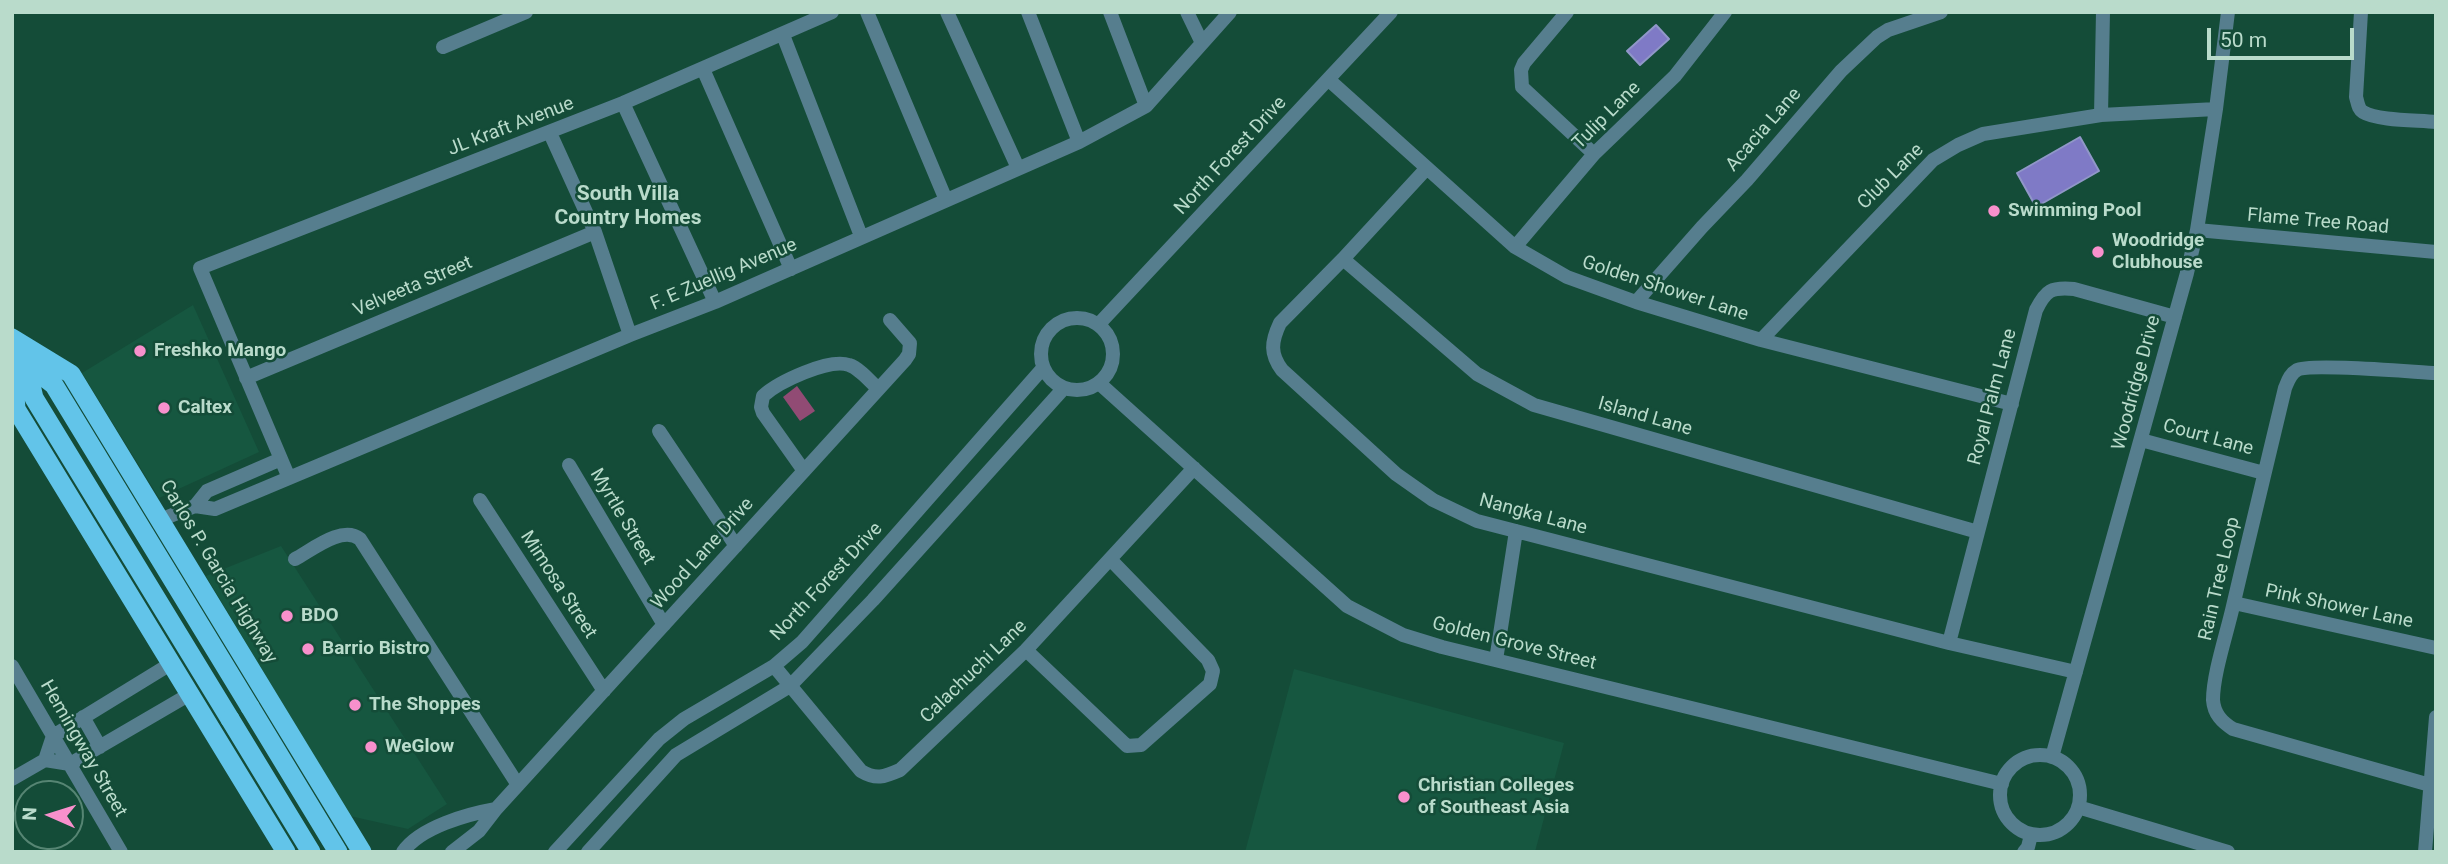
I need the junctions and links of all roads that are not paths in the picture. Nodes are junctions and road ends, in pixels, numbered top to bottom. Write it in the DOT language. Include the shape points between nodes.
graph roads {
  1 [pos="526,12"];
  2 [pos="832,12"];
  3 [pos="867,12"];
  4 [pos="947,12"];
  5 [pos="1028,12"];
  6 [pos="1110,12"];
  7 [pos="1187,12"];
  8 [pos="1230,12"];
  9 [pos="1391,12"];
  10 [pos="1567,12"];
  11 [pos="1725,12"];
  12 [pos="1941,12"];
  13 [pos="2103,12"];
  14 [pos="2228,12"];
  15 [pos="2361,12"];
  16 [pos="783,35"];
  17 [pos="1202,44"];
  18 [pos="443,47"];
  19 [pos="703,69"];
  20 [pos="1329,80"];
  21 [pos="623,103"];
  22 [pos="1146,106"];
  23 [pos="2217,109"];
  24 [pos="2101,115"];
  25 [pos="2436,122"];
  26 [pos="550,132"];
  27 [pos="1079,142"];
  28 [pos="1594,154"];
  29 [pos="1018,168"];
  30 [pos="1426,169"];
  31 [pos="947,200"];
  32 [pos="2197,230"];
  33 [pos="595,232"];
  34 [pos="862,236"];
  35 [pos="1515,247"];
  36 [pos="2436,252"];
  37 [pos="1343,259"];
  38 [pos="791,269"];
  39 [pos="715,302"];
  40 [pos="1636,302"];
  41 [pos="2175,317"];
  42 [pos="890,320"];
  43 [pos="1098,325"];
  44 [pos="630,335"];
  45 [pos="12,339"];
  46 [pos="1761,340"];
  47 [pos="19,360"];
  48 [pos="1043,368"];
  49 [pos="2436,373"];
  50 [pos="247,378"];
  51 [pos="1099,383"];
  52 [pos="1064,388"];
  53 [pos="878,389"];
  54 [pos="2012,404"];
  55 [pos="659,431"];
  56 [pos="2141,440"];
  57 [pos="281,459"];
  58 [pos="569,465"];
  59 [pos="1194,468"];
  60 [pos="804,471"];
  61 [pos="2264,473"];
  62 [pos="289,478"];
  63 [pos="480,500"];
  64 [pos="195,506"];
  65 [pos="160,520"];
  66 [pos="1516,531"];
  67 [pos="1978,532"];
  68 [pos="736,546"];
  69 [pos="295,559"];
  70 [pos="1110,559"];
  71 [pos="2234,604"];
  72 [pos="664,625"];
  73 [pos="1949,643"];
  74 [pos="2436,648"];
  75 [pos="1026,650"];
  76 [pos="1496,660"];
  77 [pos="172,663"];
  78 [pos="12,666"];
  79 [pos="774,666"];
  80 [pos="2076,672"];
  81 [pos="790,686"];
  82 [pos="604,691"];
  83 [pos="190,694"];
  84 [pos="83,717"];
  85 [pos="2436,717"];
  86 [pos="53,736"];
  87 [pos="296,743"];
  88 [pos="100,747"];
  89 [pos="2052,757"];
  90 [pos="45,760"];
  91 [pos="70,764"];
  92 [pos="241,777"];
  93 [pos="12,779"];
  94 [pos="2001,784"];
  95 [pos="518,785"];
  96 [pos="2430,785"];
  97 [pos="2078,807"];
  98 [pos="496,809"];
  99 [pos="2028,846"];
  100 [pos="559,850"];
  101 [pos="121,852"];
  102 [pos="286,852"];
  103 [pos="311,852"];
  104 [pos="338,852"];
  105 [pos="362,852"];
  106 [pos="403,852"];
  107 [pos="452,852"];
  108 [pos="588,852"];
  109 [pos="2228,852"];
  110 [pos="2425,852"];
  1 -- 18 [label="street"];
  2 -- 16 [label="street, JL Kraft Avenue"];
  3 -- 31 [label="street"];
  4 -- 29 [label="street"];
  5 -- 27 [label="street"];
  6 -- 22 [label="street"];
  7 -- 17 [label="street"];
  8 -- 17 [label="street, F. E Zuellig Avenue"];
  9 -- 20 [label="street, North Forest Drive"];
  10 -- 28 [label="street" via="1524,63 1520,78 1522,87"];
  11 -- 28 [label="street, Tulip Lane" via="1675,76"];
  12 -- 40 [label="street, Acacia Lane" via="1888,30 1841,71"];
  13 -- 24 [label="street"];
  14 -- 23 [label="street, Woodridge Drive"];
  15 -- 25 [label="street" via="2359,108 2378,117"];
  16 -- 19 [label="street, JL Kraft Avenue"];
  16 -- 34 [label="street"];
  17 -- 22 [label="street, F. E Zuellig Avenue"];
  19 -- 21 [label="street, JL Kraft Avenue"];
  19 -- 38 [label="street"];
  20 -- 30 [label="street, Golden Shower Lane"];
  20 -- 43 [label="street, North Forest Drive"];
  21 -- 26 [label="street, JL Kraft Avenue"];
  21 -- 39 [label="street"];
  22 -- 27 [label="street, F. E Zuellig Avenue"];
  23 -- 24 [label="street, Club Lane"];
  23 -- 32 [label="street, Woodridge Drive"];
  24 -- 46 [label="street, Club Lane" via="1983,134 1933,160"];
  26 -- 33 [label="street"];
  26 -- 50 [label="street, JL Kraft Avenue" via="200,268"];
  27 -- 29 [label="street, F. E Zuellig Avenue"];
  28 -- 35 [label="street, Tulip Lane"];
  29 -- 31 [label="street, F. E Zuellig Avenue"];
  30 -- 35 [label="street, Golden Shower Lane"];
  30 -- 37 [label="street, Nangka Lane"];
  31 -- 34 [label="street, F. E Zuellig Avenue"];
  32 -- 36 [label="street, Flame Tree Road"];
  32 -- 41 [label="street, Woodridge Drive"];
  33 -- 44 [label="street"];
  33 -- 50 [label="street, Velveeta Street"];
  34 -- 38 [label="street, F. E Zuellig Avenue"];
  35 -- 40 [label="street, Golden Shower Lane" via="1567,277"];
  37 -- 66 [label="street, Nangka Lane" via="1280,323 1271,349 1275,360 1405,481 1477,521"];
  37 -- 67 [label="street, Island Lane" via="1477,374 1534,405"];
  38 -- 39 [label="street, F. E Zuellig Avenue"];
  39 -- 44 [label="street, F. E Zuellig Avenue"];
  40 -- 46 [label="street, Golden Shower Lane"];
  41 -- 54 [label="street, Royal Palm Lane" via="2074,289 2050,290 2036,310"];
  41 -- 56 [label="street, Woodridge Drive"];
  42 -- 53 [label="street, Wood Lane Drive" via="908,338 911,348"];
  43 -- 48 [label="street" via="1076,318 1054,326 1042,345"];
  43 -- 51 [label="street" via="1108,337 1112,353 1109,369"];
  44 -- 62 [label="street, F. E Zuellig Avenue"];
  45 -- 47 [label="highway, Carlos P. Garcia Highway"];
  45 -- 65 [label="highway, Carlos P. Garcia Highway" via="71,374"];
  46 -- 54 [label="street, Golden Shower Lane"];
  47 -- 77 [label="highway, Carlos P. Garcia Highway" via="16,408"];
  47 -- 103 [label="highway, Carlos P. Garcia Highway, bridge" via="34,398"];
  47 -- 104 [label="highway, Carlos P. Garcia Highway, bridge" via="54,385"];
  48 -- 52 [label="street"];
  48 -- 79 [label="street, North Forest Drive" via="802,642"];
  49 -- 61 [label="street, Rain Tree Loop" via="2296,370 2285,387"];
  50 -- 57 [label="street"];
  51 -- 52 [label="street" via="1078,390"];
  51 -- 59 [label="street, Golden Grove Street"];
  52 -- 81 [label="street"];
  53 -- 60 [label="street, Wood Lane Drive"];
  53 -- 60 [label="street" via="854,367 832,364 764,396 763,413"];
  54 -- 67 [label="street, Royal Palm Lane"];
  55 -- 68 [label="street"];
  56 -- 61 [label="street, Court Lane"];
  56 -- 80 [label="street, Woodridge Drive"];
  57 -- 62 [label="street"];
  57 -- 64 [label="street, F. E Zuellig Avenue" via="207,491"];
  58 -- 72 [label="street, Myrtle Street"];
  59 -- 70 [label="street, Calachuchi Lane"];
  59 -- 76 [label="street, Golden Grove Street" via="1347,606 1403,635"];
  60 -- 68 [label="street, Wood Lane Drive"];
  61 -- 71 [label="street, Rain Tree Loop"];
  62 -- 64 [label="street, F. E Zuellig Avenue" via="215,509"];
  63 -- 82 [label="street, Mimosa Street"];
  64 -- 65 [label="street, F. E Zuellig Avenue"];
  65 -- 87 [label="highway, Carlos P. Garcia Highway"];
  66 -- 73 [label="street, Nangka Lane"];
  66 -- 76 [label="street"];
  67 -- 73 [label="street, Royal Palm Lane"];
  68 -- 72 [label="street, Wood Lane Drive"];
  69 -- 95 [label="street" via="340,535 360,539"];
  70 -- 75 [label="street, Calachuchi Lane"];
  70 -- 75 [label="street" via="1208,660 1213,671 1210,684 1141,745 1127,747"];
  71 -- 74 [label="street, Pink Shower Lane"];
  71 -- 96 [label="street, Rain Tree Loop" via="2214,687 2215,712 2222,723"];
  72 -- 82 [label="street, Wood Lane Drive"];
  73 -- 80 [label="street, Nangka Lane"];
  75 -- 81 [label="street, Calachuchi Lane" via="900,770 881,777 872,778 861,771"];
  76 -- 94 [label="street, Golden Grove Street"];
  77 -- 83 [label="highway, Carlos P. Garcia Highway"];
  77 -- 84 [label="street"];
  78 -- 86 [label="street, Hemingway Street"];
  79 -- 81 [label="street, Calachuchi Lane"];
  79 -- 100 [label="street, North Forest Drive" via="659,739"];
  80 -- 89 [label="street, Woodridge Drive"];
  81 -- 108 [label="street" via="676,755"];
  82 -- 95 [label="street, Wood Lane Drive"];
  83 -- 88 [label="street"];
  83 -- 92 [label="highway, Carlos P. Garcia Highway"];
  84 -- 86 [label="street"];
  84 -- 88 [label="street"];
  85 -- 96 [label="street"];
  86 -- 90 [label="street"];
  86 -- 91 [label="street, Hemingway Street"];
  87 -- 92 [label="highway"];
  87 -- 105 [label="highway, Carlos P. Garcia Highway"];
  88 -- 91 [label="street"];
  89 -- 94 [label="street" via="2021,760"];
  89 -- 97 [label="street" via="2067,766 2077,781"];
  90 -- 91 [label="street"];
  90 -- 93 [label="street"];
  91 -- 101 [label="street, Hemingway Street"];
  92 -- 102 [label="highway, Carlos P. Garcia Highway"];
  94 -- 99 [label="street" via="2003,811"];
  95 -- 98 [label="street, Wood Lane Drive"];
  96 -- 110 [label="street"];
  97 -- 99 [label="street" via="2060,830"];
  97 -- 109 [label="street"];
  98 -- 106 [label="street" via="422,835"];
  98 -- 107 [label="street, Wood Lane Drive" via="479,831"];
}
